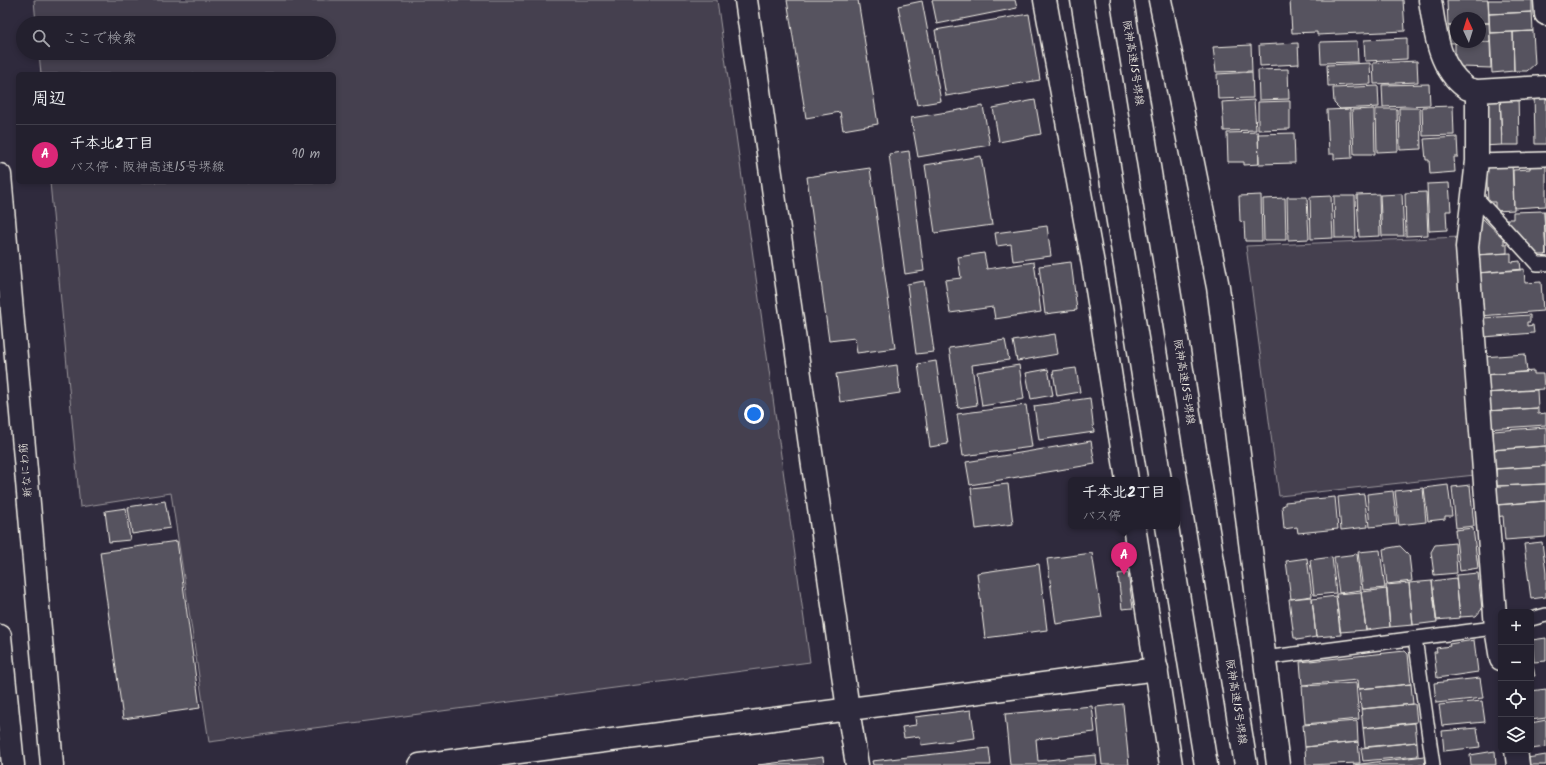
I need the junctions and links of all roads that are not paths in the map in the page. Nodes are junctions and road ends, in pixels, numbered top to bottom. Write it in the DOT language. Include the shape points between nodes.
graph roads {
  1 [pos="746,0"];
  2 [pos="1045,0"];
  3 [pos="1082,0"];
  4 [pos="1122,0"];
  5 [pos="1160,0"];
  6 [pos="1430,0"];
  7 [pos="1545,0"];
  8 [pos="1546,14"];
  9 [pos="1546,88"];
  10 [pos="1477,91"];
  11 [pos="1546,159"];
  12 [pos="1477,161"];
  13 [pos="0,175"];
  14 [pos="1473,194"];
  15 [pos="1543,267"];
  16 [pos="1127,477"];
  17 [pos="1160,477"];
  18 [pos="1134,529"];
  19 [pos="1167,529"];
  20 [pos="1546,615"];
  21 [pos="1534,618"];
  22 [pos="1498,627"];
  23 [pos="0,636"];
  24 [pos="1415,638"];
  25 [pos="1264,658"];
  26 [pos="1157,669"];
  27 [pos="848,709"];
  28 [pos="1516,753"];
  29 [pos="13,765"];
  30 [pos="52,765"];
  31 [pos="420,765"];
  32 [pos="857,765"];
  33 [pos="1171,765"];
  34 [pos="1206,765"];
  35 [pos="1246,765"];
  36 [pos="1278,765"];
  37 [pos="1433,765"];
  38 [pos="1518,765"];
  1 -- 27 [label="main road"];
  2 -- 16 [label="main road" via="1093,264"];
  3 -- 17 [label="main road"];
  4 -- 35 [label="main road, 阪神高速15号堺線"];
  5 -- 25 [label="main road" via="1218,287"];
  6 -- 10 [label="main road" via="1436,41 1448,69 1466,88"];
  7 -- 8 [label="main road"];
  9 -- 10 [label="main road"];
  10 -- 12 [label="main road"];
  11 -- 12 [label="lane"];
  12 -- 14 [label="main road"];
  13 -- 30 [label="main road, 新なにわ筋"];
  14 -- 15 [label="lane"];
  14 -- 22 [label="main road" via="1467,247"];
  18 -- 26 [label="main road"];
  19 -- 34 [label="main road"];
  20 -- 21 [label="lane"];
  22 -- 24 [label="lane"];
  23 -- 29 [label="main road"];
  24 -- 25 [label="lane"];
  24 -- 37 [label="lane"];
  25 -- 36 [label="main road"];
  26 -- 27 [label="main road"];
  26 -- 33 [label="main road"];
  27 -- 31 [label="main road"];
  27 -- 32 [label="main road"];
  28 -- 38 [label="main road"];
}
